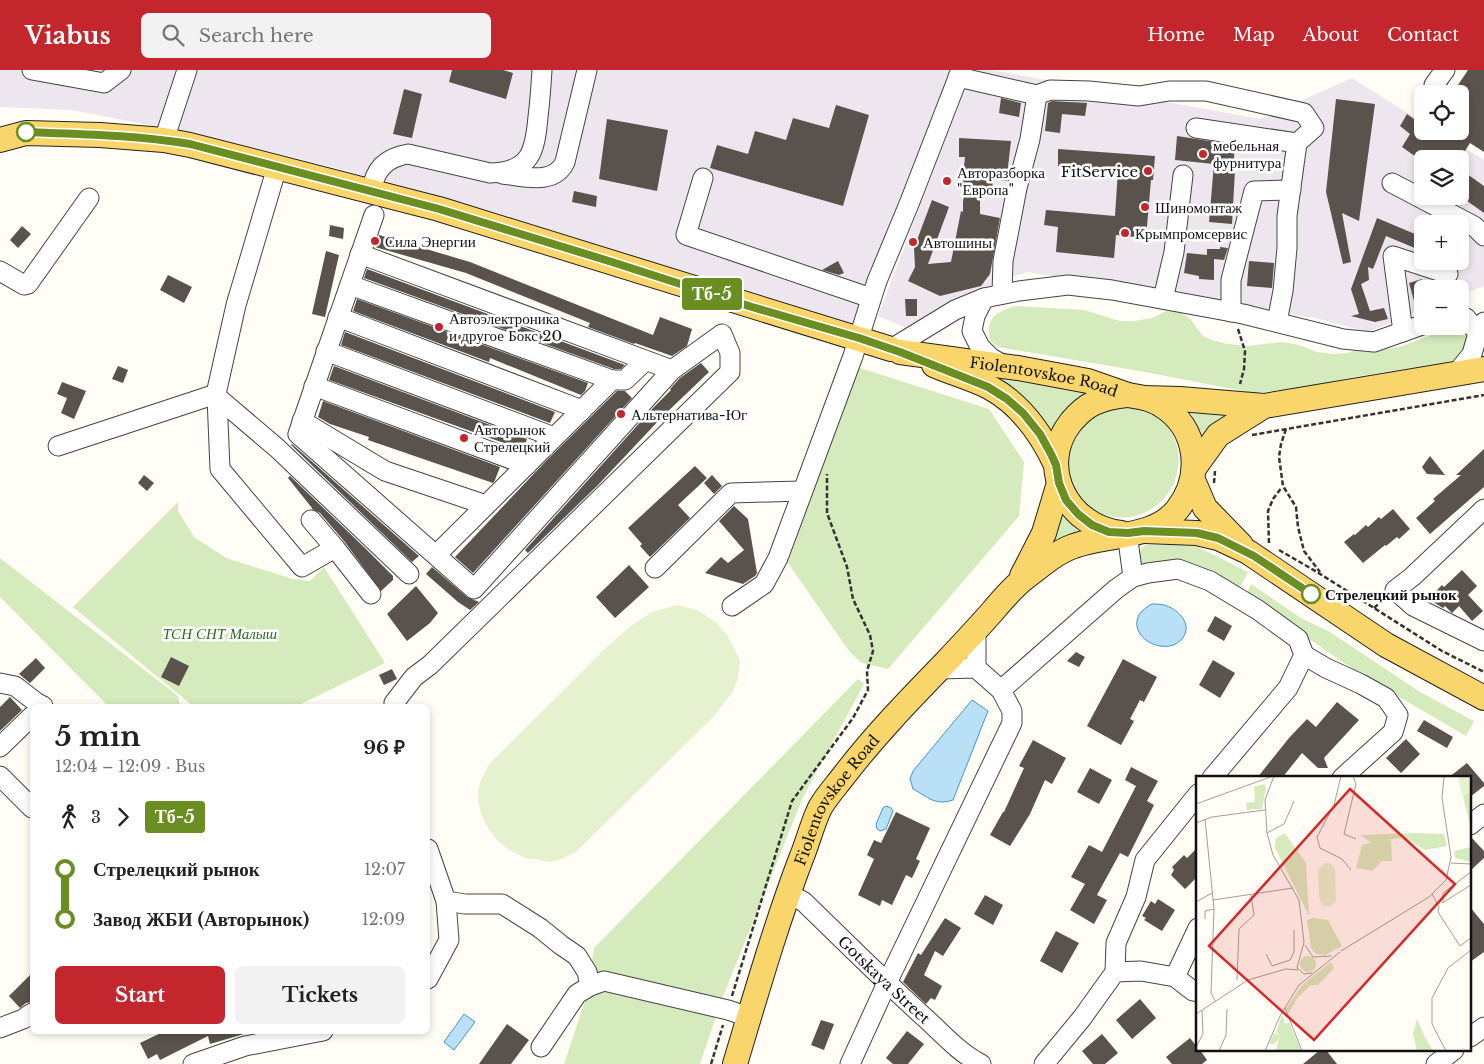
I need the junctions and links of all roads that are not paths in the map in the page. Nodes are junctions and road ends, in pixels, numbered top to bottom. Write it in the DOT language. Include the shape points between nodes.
graph roads {
  1 [pos="32,70"];
  2 [pos="121,70"];
  3 [pos="188,70"];
  4 [pos="542,70"];
  5 [pos="588,70"];
  6 [pos="959,74"];
  7 [pos="1038,94"];
  8 [pos="1196,128"];
  9 [pos="0,140"];
  10 [pos="164,140"];
  11 [pos="1297,143"];
  12 [pos="277,167"];
  13 [pos="490,173"];
  14 [pos="1183,175"];
  15 [pos="704,178"];
  16 [pos="1392,183"];
  17 [pos="1290,190"];
  18 [pos="371,192"];
  19 [pos="89,198"];
  20 [pos="374,215"];
  21 [pos="1484,236"];
  22 [pos="360,254"];
  23 [pos="0,271"];
  24 [pos="1448,274"];
  25 [pos="350,285"];
  26 [pos="993,296"];
  27 [pos="871,298"];
  28 [pos="1164,299"];
  29 [pos="1231,312"];
  30 [pos="338,318"];
  31 [pos="1469,320"];
  32 [pos="1277,322"];
  33 [pos="1414,327"];
  34 [pos="1481,327"];
  35 [pos="1403,332"];
  36 [pos="859,338"];
  37 [pos="896,350"];
  38 [pos="326,351"];
  39 [pos="644,360"];
  40 [pos="1005,366"];
  41 [pos="1484,369"];
  42 [pos="672,370"];
  43 [pos="1455,375"];
  44 [pos="612,380"];
  45 [pos="314,386"];
  46 [pos="216,396"];
  47 [pos="1137,396"];
  48 [pos="1264,406"];
  49 [pos="582,410"];
  50 [pos="302,421"];
  51 [pos="554,437"];
  52 [pos="58,446"];
  53 [pos="526,465"];
  54 [pos="1201,472"];
  55 [pos="1057,474"];
  56 [pos="802,492"];
  57 [pos="486,505"];
  58 [pos="1484,509"];
  59 [pos="311,520"];
  60 [pos="1136,532"];
  61 [pos="1255,545"];
  62 [pos="335,548"];
  63 [pos="436,555"];
  64 [pos="655,568"];
  65 [pos="409,574"];
  66 [pos="1133,577"];
  67 [pos="1018,583"];
  68 [pos="371,594"];
  69 [pos="732,606"];
  70 [pos="976,630"];
  71 [pos="1484,641"];
  72 [pos="1304,655"];
  73 [pos="976,668"];
  74 [pos="939,669"];
  75 [pos="0,684"];
  76 [pos="1001,690"];
  77 [pos="1484,698"];
  78 [pos="37,704"];
  79 [pos="394,704"];
  80 [pos="30,718"];
  81 [pos="0,747"];
  82 [pos="0,776"];
  83 [pos="1214,776"];
  84 [pos="1344,776"];
  85 [pos="1196,796"];
  86 [pos="30,806"];
  87 [pos="1484,814"];
  88 [pos="1472,823"];
  89 [pos="430,854"];
  90 [pos="788,893"];
  91 [pos="446,901"];
  92 [pos="1196,932"];
  93 [pos="1115,972"];
  94 [pos="430,975"];
  95 [pos="1175,977"];
  96 [pos="887,983"];
  97 [pos="590,986"];
  98 [pos="1196,992"];
  99 [pos="30,1014"];
  100 [pos="738,1014"];
  101 [pos="1484,1027"];
  102 [pos="0,1028"];
  103 [pos="307,1034"];
  104 [pos="1472,1036"];
  105 [pos="541,1047"];
  106 [pos="1451,1052"];
  107 [pos="193,1064"];
  108 [pos="735,1064"];
  109 [pos="850,1064"];
  110 [pos="981,1064"];
  111 [pos="1044,1064"];
  112 [pos="1436,1064"];
  1 -- 2 [label="street" via="104,83"];
  3 -- 10 [label="street"];
  4 -- 13 [label="street" via="535,146 517,168"];
  5 -- 13 [label="street" via="565,162 558,172 547,177"];
  6 -- 7 [label="street"];
  6 -- 27 [label="street"];
  7 -- 11 [label="street" via="1050,90 1139,96 1206,90 1304,113 1314,128"];
  7 -- 26 [label="street"];
  8 -- 11 [label="street"];
  9 -- 10 [label="main road, Fiolentovskoe Road" via="26,132"];
  10 -- 12 [label="main road, Fiolentovskoe Road"];
  11 -- 17 [label="street"];
  12 -- 18 [label="main road, Fiolentovskoe Road"];
  12 -- 46 [label="street" via="236,305"];
  13 -- 18 [label="street" via="408,154 397,156 378,170"];
  14 -- 28 [label="street" via="1174,252"];
  15 -- 27 [label="street" via="686,235"];
  16 -- 21 [label="street" via="1474,226"];
  17 -- 29 [label="street" via="1254,190 1232,280"];
  17 -- 32 [label="street" via="1284,282"];
  18 -- 36 [label="main road, Fiolentovskoe Road" via="439,209"];
  19 -- 23 [label="street" via="28,284 24,285"];
  20 -- 22 [label="street"];
  22 -- 25 [label="street"];
  22 -- 39 [label="street"];
  24 -- 35 [label="street" via="1393,256"];
  25 -- 30 [label="street"];
  25 -- 44 [label="street"];
  26 -- 28 [label="street" via="1068,285"];
  26 -- 37 [label="street" via="955,310"];
  26 -- 40 [label="street" via="975,316 972,331 991,358"];
  27 -- 36 [label="street"];
  28 -- 29 [label="street"];
  29 -- 32 [label="street"];
  30 -- 38 [label="street"];
  30 -- 49 [label="street"];
  31 -- 34 [label="street"];
  32 -- 35 [label="street" via="1343,339 1374,342"];
  33 -- 35 [label="street"];
  34 -- 43 [label="street" via="1472,354"];
  36 -- 37 [label="main road, Fiolentovskoe Road"];
  36 -- 56 [label="street"];
  37 -- 40 [label="main road, Fiolentovskoe Road"];
  37 -- 55 [label="main road, Fiolentovskoe Road" via="988,387 1007,399 1040,434"];
  38 -- 45 [label="street"];
  38 -- 51 [label="street"];
  39 -- 42 [label="street"];
  39 -- 44 [label="street" via="625,380"];
  40 -- 47 [label="main road, Fiolentovskoe Road" via="1088,381"];
  41 -- 43 [label="main road, Fiolentovskoe Road"];
  42 -- 63 [label="street" via="474,589"];
  42 -- 79 [label="street" via="722,334 730,353 730,372 414,677"];
  43 -- 48 [label="main road, Fiolentovskoe Road"];
  44 -- 49 [label="street"];
  45 -- 50 [label="street"];
  45 -- 53 [label="street"];
  46 -- 52 [label="street"];
  46 -- 62 [label="street" via="220,469 302,567"];
  46 -- 65 [label="street" via="277,448"];
  47 -- 48 [label="main road, Fiolentovskoe Road"];
  47 -- 54 [label="main road, Fiolentovskoe Road" via="1162,406 1176,417 1186,432"];
  47 -- 55 [label="main road, Fiolentovskoe Road" via="1109,397 1092,403 1077,414 1058,446"];
  48 -- 54 [label="main road, Fiolentovskoe Road" via="1218,435"];
  49 -- 51 [label="street"];
  50 -- 57 [label="street" via="385,472"];
  50 -- 63 [label="street" via="298,434"];
  51 -- 53 [label="street"];
  53 -- 57 [label="street"];
  54 -- 60 [label="main road, Fiolentovskoe Road" via="1175,512 1161,524"];
  54 -- 61 [label="main road" via="1205,508"];
  55 -- 60 [label="main road, Fiolentovskoe Road" via="1066,500 1092,525 1109,532"];
  55 -- 67 [label="main road, Fiolentovskoe Road" via="1044,533"];
  56 -- 64 [label="street" via="731,493"];
  56 -- 69 [label="street" via="778,558 764,584"];
  57 -- 63 [label="street"];
  58 -- 71 [label="street" via="1395,590 1413,606"];
  59 -- 62 [label="street"];
  60 -- 61 [label="main road" via="1197,533"];
  60 -- 66 [label="street"];
  60 -- 67 [label="main road, Fiolentovskoe Road" via="1071,547"];
  61 -- 77 [label="main road" via="1386,646"];
  62 -- 68 [label="street"];
  66 -- 72 [label="street" via="1178,569 1210,581 1298,639"];
  66 -- 76 [label="street"];
  67 -- 70 [label="main road, Fiolentovskoe Road"];
  70 -- 73 [label="street"];
  70 -- 74 [label="main road, Fiolentovskoe Road"];
  72 -- 83 [label="street" via="1288,688"];
  72 -- 84 [label="street" via="1386,698 1398,715 1393,732"];
  73 -- 74 [label="street"];
  73 -- 76 [label="street"];
  74 -- 90 [label="main road, Fiolentovskoe Road" via="860,755 820,808"];
  75 -- 78 [label="street" via="14,686"];
  76 -- 96 [label="street" via="1012,711 1012,723"];
  80 -- 81 [label="street"];
  82 -- 86 [label="street"];
  85 -- 93 [label="street" via="1145,860 1136,897 1116,944"];
  87 -- 88 [label="street"];
  89 -- 91 [label="street"];
  90 -- 96 [label="street, Gotskaya Street" via="804,902"];
  90 -- 100 [label="main road, Fiolentovskoe Road"];
  91 -- 94 [label="street" via="449,940"];
  91 -- 97 [label="street" via="502,904 577,956 587,972"];
  92 -- 95 [label="street"];
  93 -- 95 [label="street" via="1141,970"];
  93 -- 111 [label="street"];
  95 -- 98 [label="street"];
  96 -- 109 [label="street"];
  96 -- 110 [label="street, Gotskaya Street" via="965,1054"];
  97 -- 100 [label="street" via="604,982"];
  97 -- 105 [label="street" via="577,994"];
  99 -- 102 [label="street"];
  100 -- 108 [label="main road, Fiolentovskoe Road"];
  101 -- 104 [label="street"];
  103 -- 107 [label="street" via="245,1046"];
  106 -- 112 [label="street"];
}
